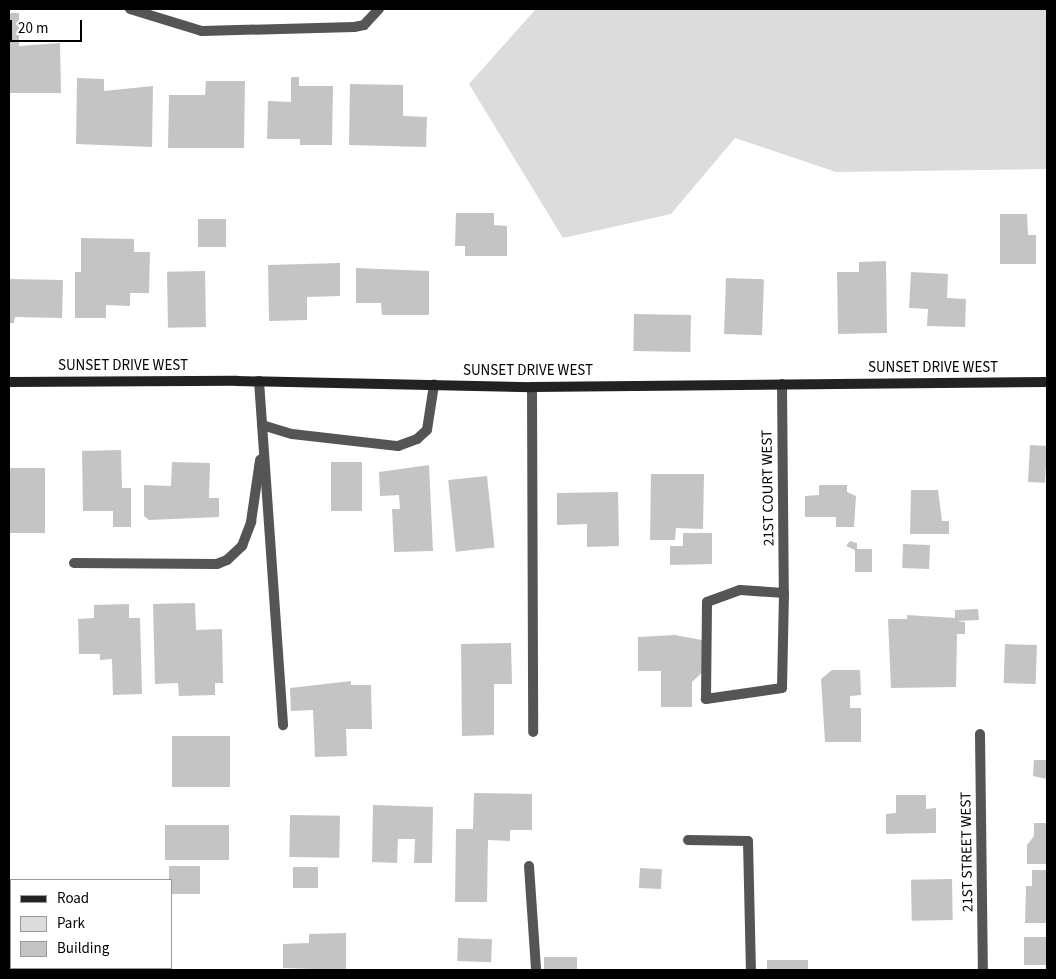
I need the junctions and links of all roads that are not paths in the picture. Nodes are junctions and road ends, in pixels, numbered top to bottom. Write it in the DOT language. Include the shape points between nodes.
graph roads {
  1 [pos="130,9"];
  2 [pos="378,9"];
  3 [pos="259,381"];
  4 [pos="9,382"];
  5 [pos="1047,382"];
  6 [pos="782,384"];
  7 [pos="434,385"];
  8 [pos="532,387"];
  9 [pos="262,425"];
  10 [pos="263,440"];
  11 [pos="74,563"];
  12 [pos="784,593"];
  13 [pos="283,725"];
  14 [pos="533,732"];
  15 [pos="980,734"];
  16 [pos="688,840"];
  17 [pos="530,866"];
  18 [pos="536,970"];
  19 [pos="751,970"];
  20 [pos="983,970"];
  1 -- 2 [label="street" via="202,31 354,27 364,25"];
  3 -- 4 [label="street, SUNSET DRIVE WEST"];
  3 -- 7 [label="street, SUNSET DRIVE WEST"];
  3 -- 9 [label="street"];
  5 -- 6 [label="street, SUNSET DRIVE WEST"];
  6 -- 8 [label="street, SUNSET DRIVE WEST"];
  6 -- 12 [label="street, 21ST COURT WEST"];
  7 -- 8 [label="street, SUNSET DRIVE WEST"];
  7 -- 9 [label="street" via="427,430 417,439 398,446 292,434"];
  8 -- 14 [label="street"];
  9 -- 10 [label="street"];
  10 -- 11 [label="street" via="251,522 242,546 227,560 217,564"];
  10 -- 13 [label="street"];
  12 -- 12 [label="street, 21ST COURT WEST" via="782,688 706,699 707,602 740,590"];
  15 -- 20 [label="street, 21ST STREET WEST"];
  16 -- 19 [label="street" via="748,840"];
  17 -- 18 [label="street"];
}
